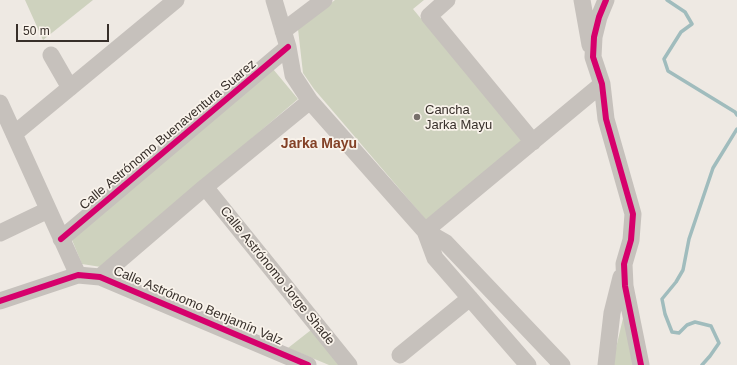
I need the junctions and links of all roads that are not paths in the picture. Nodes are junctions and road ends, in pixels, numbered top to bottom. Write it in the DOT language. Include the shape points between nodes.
graph roads {
  1 [pos="176,0"];
  2 [pos="274,0"];
  3 [pos="324,0"];
  4 [pos="447,0"];
  5 [pos="582,0"];
  6 [pos="606,0"];
  7 [pos="283,31"];
  8 [pos="288,47"];
  9 [pos="51,55"];
  10 [pos="593,57"];
  11 [pos="602,84"];
  12 [pos="70,88"];
  13 [pos="310,102"];
  14 [pos="0,103"];
  15 [pos="14,134"];
  16 [pos="533,142"];
  17 [pos="205,187"];
  18 [pos="48,210"];
  19 [pos="425,231"];
  20 [pos="0,233"];
  21 [pos="61,239"];
  22 [pos="624,264"];
  23 [pos="78,275"];
  24 [pos="100,277"];
  25 [pos="470,298"];
  26 [pos="0,301"];
  27 [pos="400,355"];
  28 [pos="308,365"];
  29 [pos="349,365"];
  30 [pos="528,365"];
  31 [pos="562,365"];
  32 [pos="606,365"];
  33 [pos="641,365"];
  1 -- 12 [label="street"];
  2 -- 7 [label="street"];
  3 -- 7 [label="street"];
  4 -- 16 [label="street" via="429,16"];
  5 -- 10 [label="street"];
  6 -- 10 [label="street" via="594,38"];
  7 -- 8 [label="street"];
  8 -- 13 [label="street" via="293,75"];
  8 -- 21 [label="street, Calle Astrónomo Buenaventura Suarez"];
  9 -- 12 [label="street"];
  10 -- 11 [label="street"];
  11 -- 16 [label="street"];
  11 -- 22 [label="street" via="606,119 632,214 631,240"];
  12 -- 15 [label="street"];
  13 -- 17 [label="street"];
  13 -- 19 [label="street"];
  14 -- 15 [label="street"];
  15 -- 18 [label="street"];
  16 -- 19 [label="street"];
  17 -- 24 [label="street"];
  17 -- 29 [label="street, Calle Astrónomo Jorge Shade"];
  18 -- 20 [label="street"];
  18 -- 21 [label="street"];
  19 -- 25 [label="street" via="435,258"];
  19 -- 31 [label="street" via="446,243"];
  21 -- 23 [label="street"];
  22 -- 32 [label="street" via="612,313"];
  22 -- 33 [label="street" via="625,286"];
  23 -- 24 [label="street, Calle Astrónomo Benjamín Valz"];
  23 -- 26 [label="street"];
  24 -- 28 [label="street, Calle Astrónomo Benjamín Valz"];
  25 -- 27 [label="street"];
  25 -- 30 [label="street"];
}
